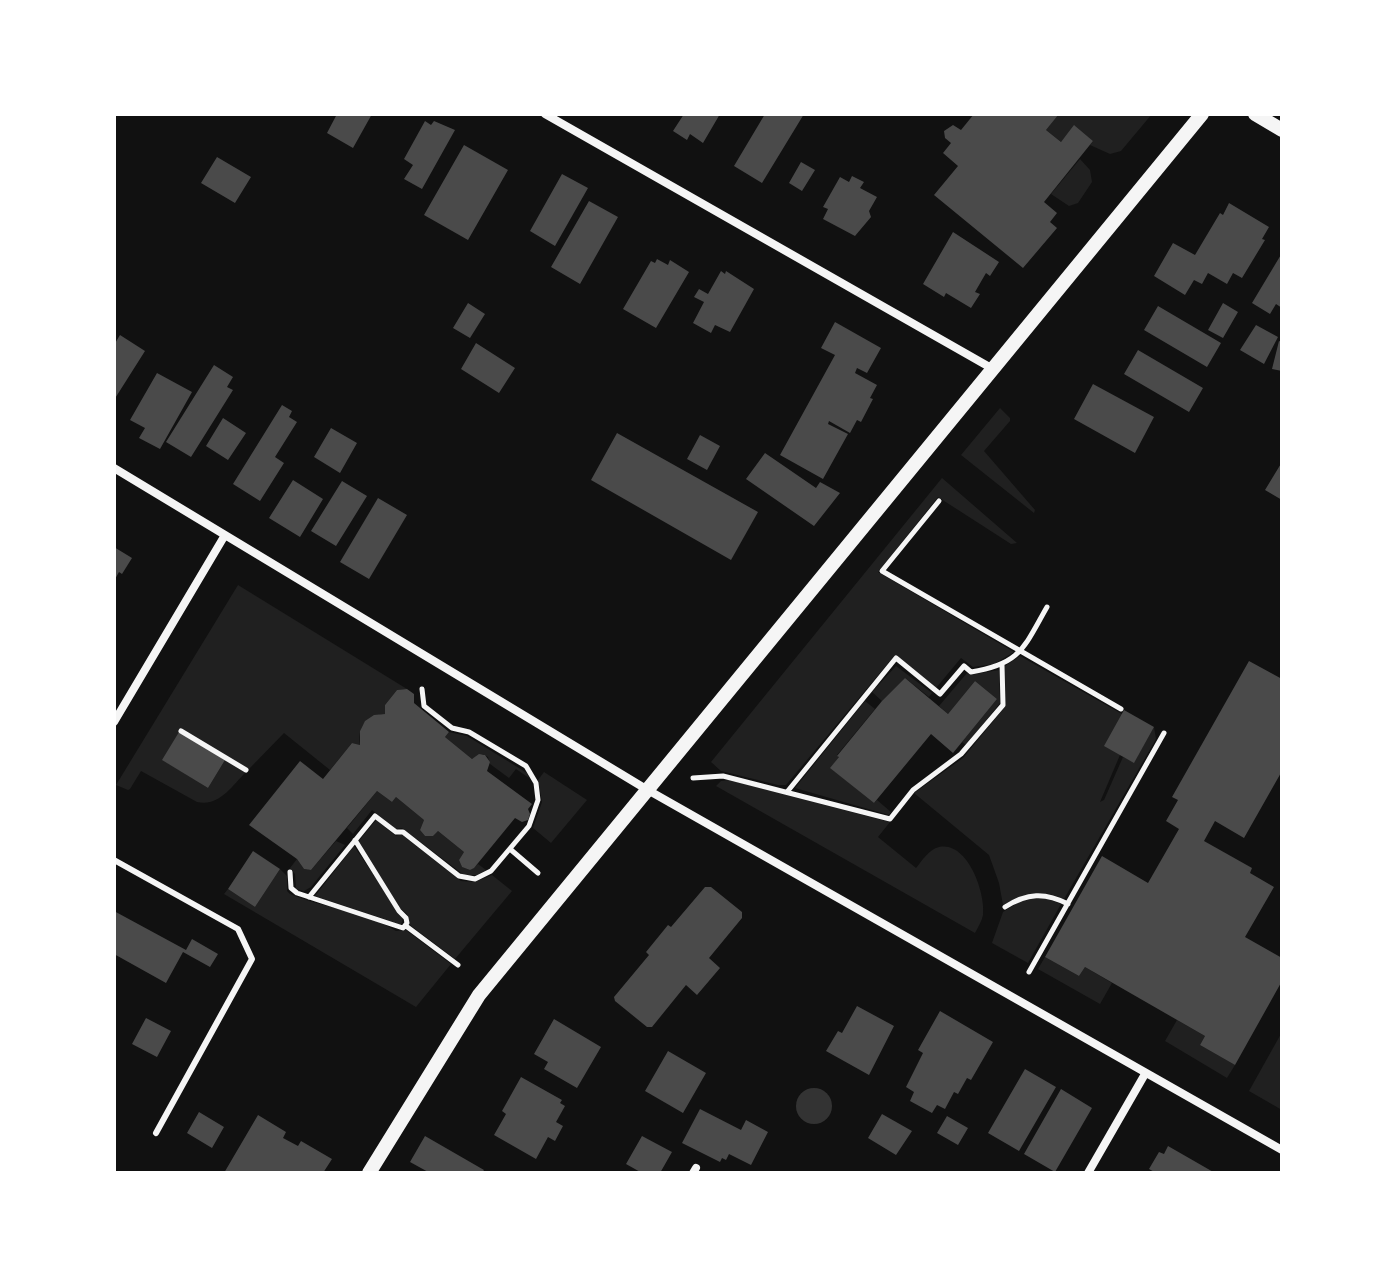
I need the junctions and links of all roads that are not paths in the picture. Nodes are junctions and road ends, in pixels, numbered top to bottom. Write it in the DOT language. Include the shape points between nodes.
graph roads {
  1 [pos="545,114"];
  2 [pos="1202,114"];
  3 [pos="1255,114"];
  4 [pos="1282,130"];
  5 [pos="993,369"];
  6 [pos="114,468"];
  7 [pos="225,535"];
  8 [pos="114,722"];
  9 [pos="646,789"];
  10 [pos="114,860"];
  11 [pos="1145,1074"];
  12 [pos="156,1133"];
  13 [pos="1282,1150"];
  14 [pos="369,1173"];
  15 [pos="1088,1173"];
  1 -- 5 [label="street"];
  2 -- 5 [label="street"];
  3 -- 4 [label="street"];
  5 -- 9 [label="street"];
  6 -- 7 [label="street"];
  7 -- 8 [label="street"];
  7 -- 9 [label="street"];
  9 -- 11 [label="street"];
  9 -- 14 [label="street" via="479,995"];
  10 -- 12 [label="lane" via="238,929 252,959"];
  11 -- 13 [label="street"];
  11 -- 15 [label="street"];
}
